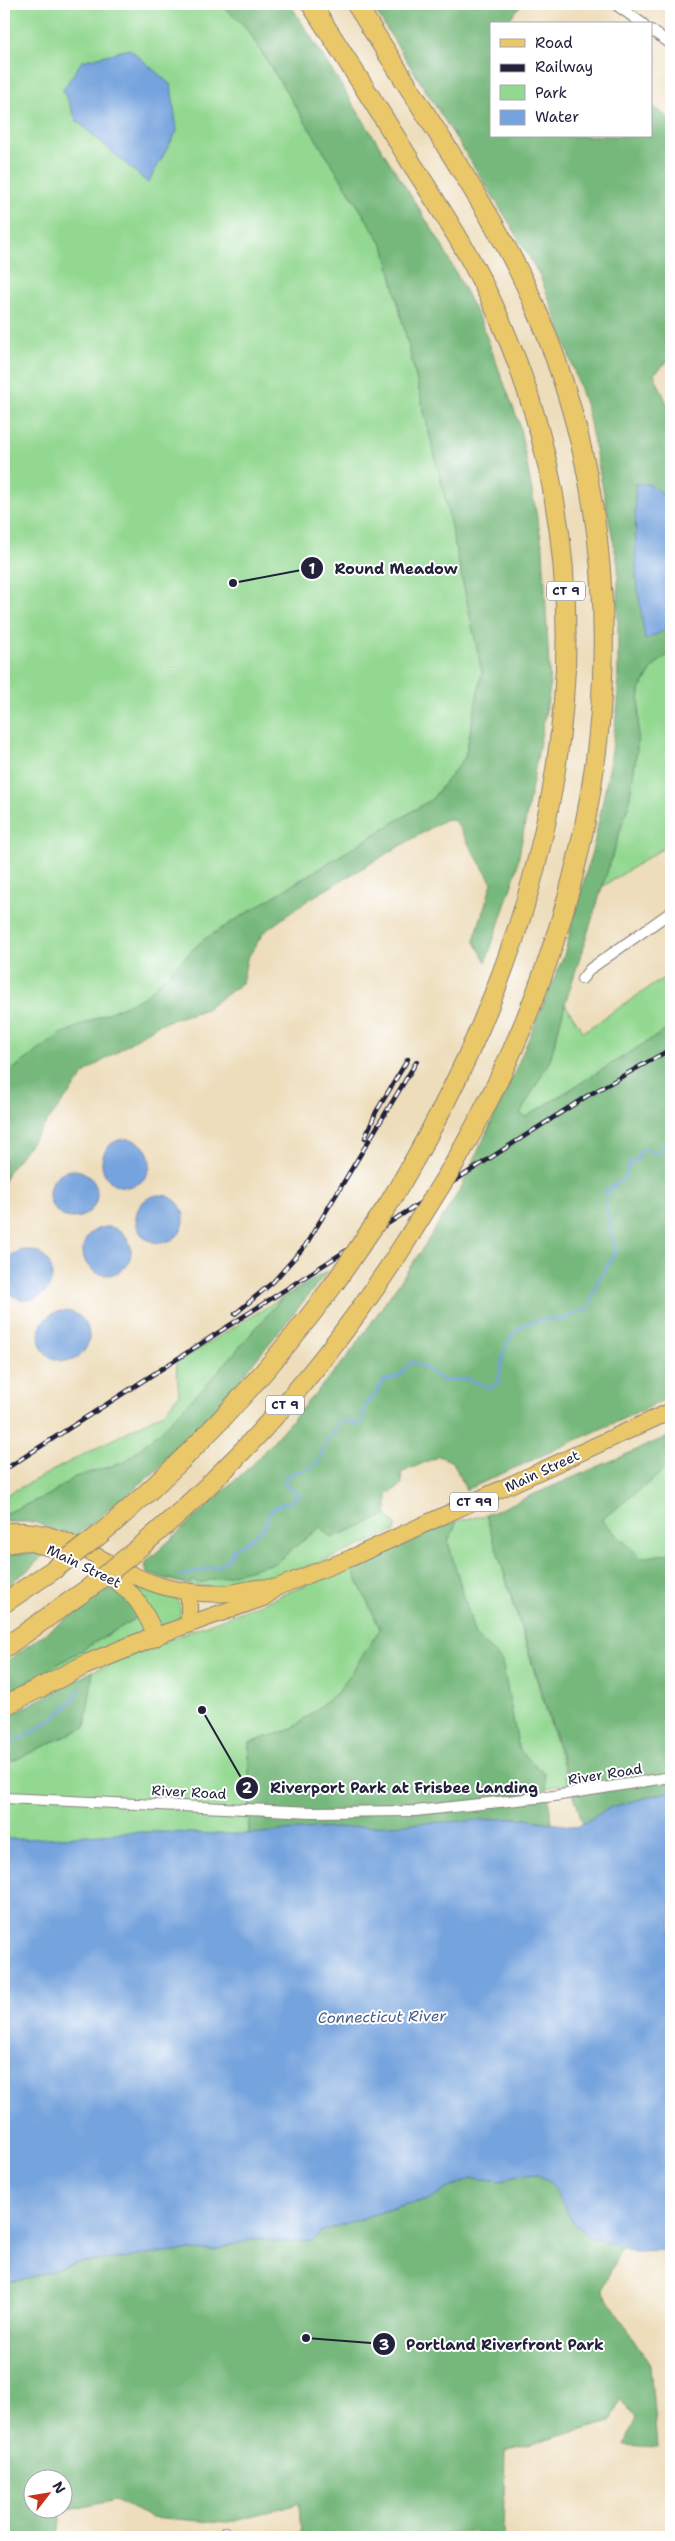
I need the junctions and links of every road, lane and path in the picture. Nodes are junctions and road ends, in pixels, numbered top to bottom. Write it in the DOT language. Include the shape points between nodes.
graph roads {
  1 [pos="311,4"];
  2 [pos="356,4"];
  3 [pos="616,4"];
  4 [pos="640,22"];
  5 [pos="652,31"];
  6 [pos="671,44"];
  7 [pos="671,912"];
  8 [pos="582,979"];
  9 [pos="671,1411"];
  10 [pos="4,1532"];
  11 [pos="4,1545"];
  12 [pos="275,1588"];
  13 [pos="189,1592"];
  14 [pos="4,1603"];
  15 [pos="189,1624"];
  16 [pos="156,1636"];
  17 [pos="4,1648"];
  18 [pos="4,1706"];
  19 [pos="671,1777"];
  20 [pos="4,1798"];
  1 -- 14 [label="highway, CT 9, bridge" via="454,230 501,322 530,400 546,457 558,520 566,598 566,675 561,743 552,798 503,969 478,1032 435,1121 388,1205 334,1284 219,1422 156,1485 98,1536"];
  2 -- 17 [label="highway, CT 9, bridge" via="486,210 535,305 558,364 580,440 594,505 602,575 605,631 602,712 592,790 552,942 527,1012 489,1099 456,1161 410,1235 344,1332 281,1409 200,1495 89,1588"];
  3 -- 4 [label="street"];
  5 -- 6 [label="street"];
  7 -- 8 [label="street" via="590,969"];
  9 -- 12 [label="main road, Main Street / CT 99" via="360,1554"];
  10 -- 13 [label="main road, Main Street / CT 99" via="29,1531 53,1536 140,1578"];
  11 -- 16 [label="main road, Main Street" via="23,1542 43,1545 114,1578 136,1597"];
  12 -- 13 [label="main road, Main Street / CT 99"];
  12 -- 15 [label="main road, Main Street / CT 99" via="265,1597"];
  13 -- 15 [label="main road"];
  15 -- 16 [label="main road, Main Street / CT 99"];
  16 -- 18 [label="highway" via="85,1665"];
  19 -- 20 [label="street, River Road" via="554,1796 415,1811 312,1812"];
}
